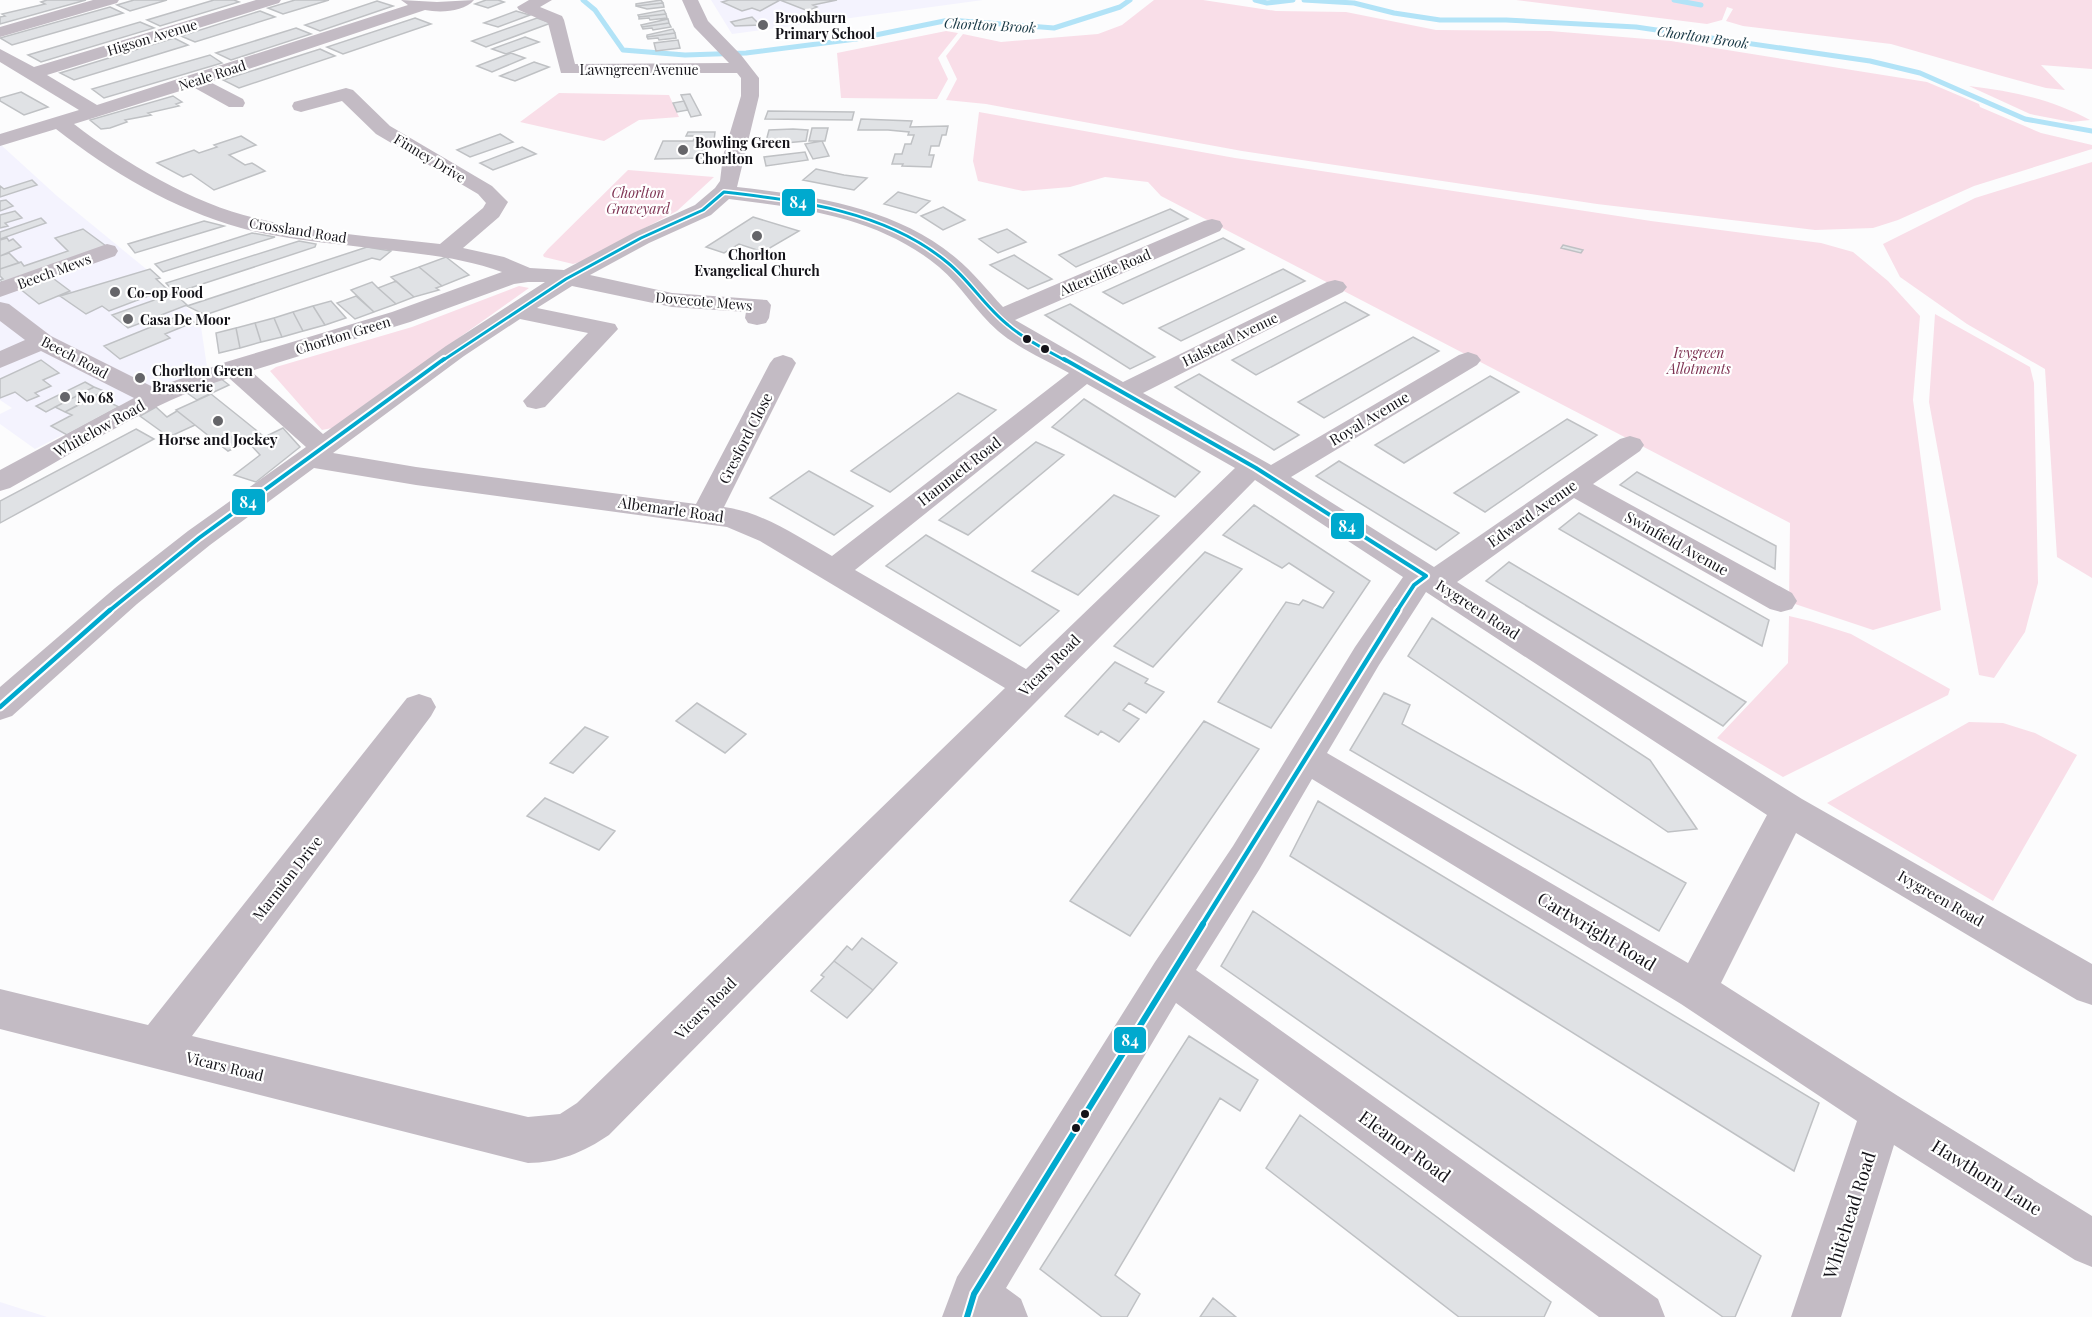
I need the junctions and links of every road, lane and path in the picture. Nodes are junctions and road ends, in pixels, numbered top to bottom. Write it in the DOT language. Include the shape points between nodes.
graph roads {
  1 [pos="111,0"];
  2 [pos="273,0"];
  3 [pos="466,0"];
  4 [pos="544,0"];
  5 [pos="690,0"];
  6 [pos="415,3"];
  7 [pos="0,32"];
  8 [pos="0,54"];
  9 [pos="733,57"];
  10 [pos="31,74"];
  11 [pos="195,81"];
  12 [pos="236,103"];
  13 [pos="301,106"];
  14 [pos="92,110"];
  15 [pos="59,122"];
  16 [pos="0,140"];
  17 [pos="724,192"];
  18 [pos="1212,226"];
  19 [pos="107,251"];
  20 [pos="445,252"];
  21 [pos="524,274"];
  22 [pos="566,279"];
  23 [pos="1335,287"];
  24 [pos="0,290"];
  25 [pos="0,309"];
  26 [pos="515,311"];
  27 [pos="757,318"];
  28 [pos="999,318"];
  29 [pos="42,341"];
  30 [pos="0,360"];
  31 [pos="1468,360"];
  32 [pos="783,363"];
  33 [pos="235,367"];
  34 [pos="1086,372"];
  35 [pos="1124,392"];
  36 [pos="154,398"];
  37 [pos="536,401"];
  38 [pos="1630,445"];
  39 [pos="317,451"];
  40 [pos="1263,472"];
  41 [pos="0,482"];
  42 [pos="1572,485"];
  43 [pos="706,513"];
  44 [pos="833,571"];
  45 [pos="1430,579"];
  46 [pos="1781,601"];
  47 [pos="1028,686"];
  48 [pos="0,706"];
  49 [pos="419,707"];
  50 [pos="1306,758"];
  51 [pos="1789,810"];
  52 [pos="1170,975"];
  53 [pos="2092,986"];
  54 [pos="1696,990"];
  55 [pos="0,1009"];
  56 [pos="156,1049"];
  57 [pos="1882,1112"];
  58 [pos="2092,1243"];
  59 [pos="982,1309"];
  60 [pos="1640,1317"];
  61 [pos="1816,1317"];
  1 -- 7 [label="street"];
  2 -- 10 [label="street, Higson Avenue"];
  3 -- 6 [label="street, Neale Road" via="435,8"];
  4 -- 9 [label="street, Lawngreen Avenue" via="525,7 556,20 567,69"];
  5 -- 9 [label="street" via="700,23"];
  6 -- 11 [label="street, Neale Road"];
  8 -- 10 [label="street"];
  9 -- 17 [label="street" via="750,78 750,96"];
  10 -- 14 [label="street"];
  11 -- 12 [label="street"];
  11 -- 14 [label="street, Neale Road"];
  13 -- 20 [label="street, Finney Drive" via="346,94 383,130 485,190 497,202 492,212"];
  14 -- 15 [label="street, Neale Road"];
  15 -- 16 [label="street, Neale Road"];
  15 -- 20 [label="street, Crossland Road" via="120,168 151,185 249,224"];
  17 -- 22 [label="street" via="703,210"];
  17 -- 28 [label="street, Ivygreen Road" via="820,205 896,228 947,262"];
  18 -- 28 [label="street, Attercliffe Road"];
  19 -- 24 [label="street, Beech Mews"];
  20 -- 21 [label="street, Crossland Road" via="501,264"];
  21 -- 22 [label="street, Chorlton Green"];
  21 -- 33 [label="street, Chorlton Green" via="401,317"];
  22 -- 26 [label="street"];
  22 -- 27 [label="street, Dovecote Mews" via="673,300 759,305"];
  23 -- 35 [label="street, Halstead Avenue"];
  25 -- 29 [label="street, Beech Road"];
  26 -- 37 [label="street" via="606,329"];
  26 -- 39 [label="street"];
  28 -- 34 [label="street, Ivygreen Road" via="1017,333"];
  29 -- 30 [label="street"];
  29 -- 36 [label="street, Beech Road"];
  31 -- 40 [label="street, Royal Avenue"];
  32 -- 43 [label="street, Gresford Close"];
  33 -- 36 [label="street, Whitelow Road"];
  33 -- 39 [label="street" via="314,440"];
  34 -- 35 [label="street, Ivygreen Road"];
  34 -- 44 [label="street, Hammett Road"];
  35 -- 40 [label="street, Ivygreen Road"];
  36 -- 41 [label="street, Whitelow Road"];
  38 -- 42 [label="street, Edward Avenue"];
  39 -- 43 [label="street, Albemarle Road" via="416,476"];
  39 -- 48 [label="street" via="126,596"];
  40 -- 45 [label="street, Ivygreen Road"];
  40 -- 47 [label="street, Vicars Road" via="1240,477"];
  42 -- 45 [label="street, Edward Avenue"];
  42 -- 46 [label="street, Swinfield Avenue"];
  43 -- 44 [label="street, Albemarle Road" via="762,530"];
  44 -- 47 [label="street, Albemarle Road"];
  45 -- 50 [label="street, Edward Avenue" via="1414,585"];
  45 -- 51 [label="street, Ivygreen Road"];
  47 -- 56 [label="street, Vicars Road" via="594,1119 572,1134 549,1141 528,1140"];
  49 -- 56 [label="street, Marmion Drive"];
  50 -- 52 [label="street, Edward Avenue"];
  50 -- 54 [label="street, Cartwright Road"];
  51 -- 53 [label="street, Ivygreen Road"];
  51 -- 54 [label="street"];
  52 -- 59 [label="street, Edward Avenue"];
  52 -- 60 [label="street, Eleanor Road"];
  54 -- 57 [label="street, Cartwright Road"];
  55 -- 56 [label="street, Vicars Road"];
  57 -- 58 [label="street, Hawthorn Lane"];
  57 -- 61 [label="street, Whitehead Road"];
}
